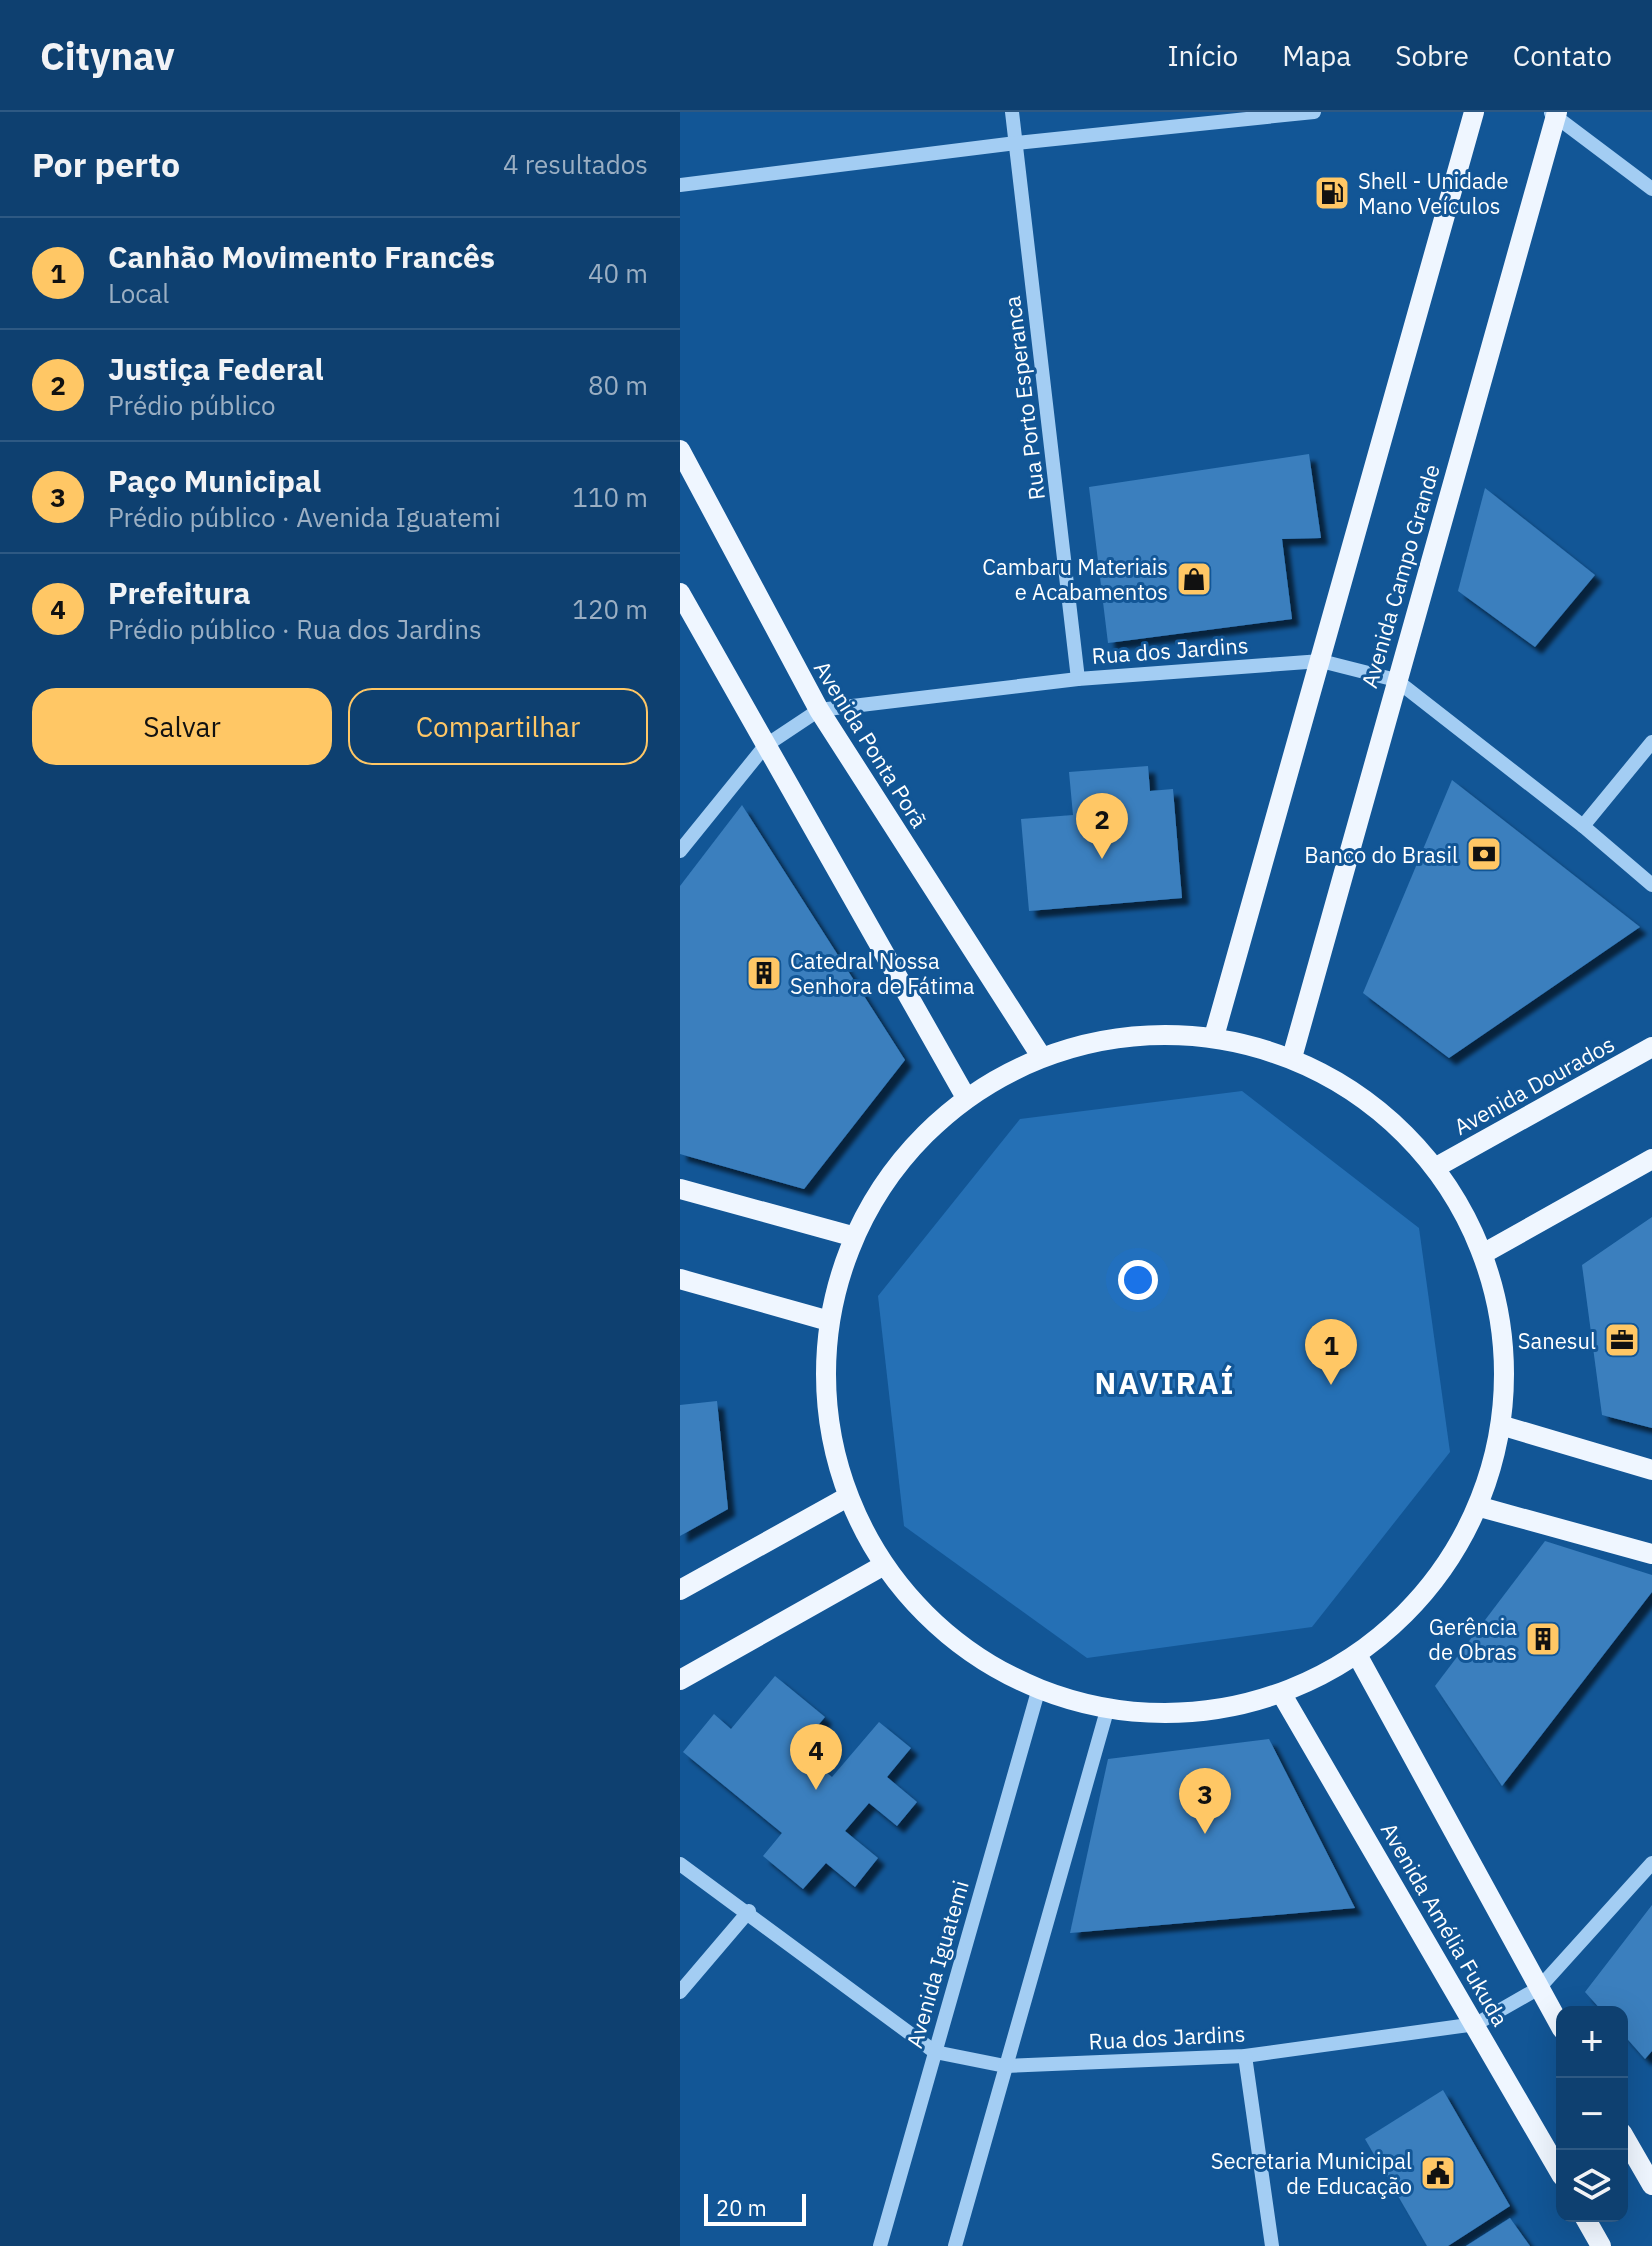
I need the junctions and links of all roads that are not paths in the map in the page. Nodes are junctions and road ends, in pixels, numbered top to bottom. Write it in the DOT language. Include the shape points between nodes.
graph roads {
  1 [pos="1012,112"];
  2 [pos="1314,112"];
  3 [pos="1474,112"];
  4 [pos="1554,113"];
  5 [pos="1016,143"];
  6 [pos="680,185"];
  7 [pos="1652,189"];
  8 [pos="680,450"];
  9 [pos="680,593"];
  10 [pos="1321,661"];
  11 [pos="1078,679"];
  12 [pos="1396,680"];
  13 [pos="819,710"];
  14 [pos="1652,742"];
  15 [pos="765,746"];
  16 [pos="1583,826"];
  17 [pos="680,851"];
  18 [pos="1652,885"];
  19 [pos="1215,1033"];
  20 [pos="1652,1047"];
  21 [pos="1039,1053"];
  22 [pos="1293,1054"];
  23 [pos="964,1094"];
  24 [pos="1652,1159"];
  25 [pos="1440,1165"];
  26 [pos="680,1189"];
  27 [pos="848,1235"];
  28 [pos="1488,1251"];
  29 [pos="680,1279"];
  30 [pos="822,1319"];
  31 [pos="1507,1427"];
  32 [pos="1652,1470"];
  33 [pos="842,1500"];
  34 [pos="1484,1508"];
  35 [pos="1652,1554"];
  36 [pos="877,1569"];
  37 [pos="680,1590"];
  38 [pos="1360,1660"];
  39 [pos="680,1680"];
  40 [pos="1037,1695"];
  41 [pos="1284,1698"];
  42 [pos="1106,1714"];
  43 [pos="1652,1863"];
  44 [pos="680,1864"];
  45 [pos="749,1911"];
  46 [pos="1539,1988"];
  47 [pos="680,1992"];
  48 [pos="1556,2018"];
  49 [pos="1476,2024"];
  50 [pos="935,2052"];
  51 [pos="1245,2056"];
  52 [pos="1005,2066"];
  53 [pos="1628,2143"];
  54 [pos="1556,2165"];
  55 [pos="1652,2185"];
  56 [pos="1587,2222"];
  57 [pos="880,2246"];
  58 [pos="955,2246"];
  59 [pos="1272,2246"];
  60 [pos="1601,2246"];
  1 -- 5 [label="street, Rua Porto Esperanca"];
  2 -- 5 [label="street"];
  3 -- 10 [label="main road"];
  4 -- 7 [label="street"];
  4 -- 12 [label="main road, Avenida Campo Grande"];
  5 -- 6 [label="street"];
  5 -- 11 [label="street, Rua Porto Esperanca"];
  8 -- 13 [label="main road, Avenida Ponta Porã"];
  9 -- 15 [label="main road"];
  10 -- 11 [label="street, Rua dos Jardins"];
  10 -- 12 [label="street, Rua dos Jardins"];
  10 -- 19 [label="main road"];
  11 -- 13 [label="street, Rua dos Jardins"];
  12 -- 16 [label="street, Rua dos Jardins"];
  12 -- 22 [label="main road, Avenida Campo Grande"];
  13 -- 15 [label="street, Rua dos Jardins"];
  13 -- 21 [label="main road, Avenida Ponta Porã"];
  14 -- 16 [label="street"];
  15 -- 17 [label="street, Rua dos Jardins"];
  15 -- 23 [label="main road"];
  16 -- 18 [label="street, Rua dos Jardins"];
  19 -- 21 [label="main road"];
  19 -- 22 [label="main road"];
  20 -- 25 [label="main road, Avenida Dourados"];
  21 -- 23 [label="main road"];
  22 -- 25 [label="main road"];
  23 -- 27 [label="main road"];
  24 -- 28 [label="main road"];
  25 -- 28 [label="main road"];
  26 -- 27 [label="main road"];
  27 -- 30 [label="main road"];
  28 -- 31 [label="main road"];
  29 -- 30 [label="main road"];
  30 -- 33 [label="main road"];
  31 -- 32 [label="main road"];
  31 -- 34 [label="main road"];
  33 -- 36 [label="main road"];
  33 -- 37 [label="main road"];
  34 -- 35 [label="main road"];
  34 -- 38 [label="main road"];
  36 -- 39 [label="main road"];
  36 -- 40 [label="main road"];
  38 -- 41 [label="main road"];
  38 -- 46 [label="main road"];
  40 -- 42 [label="main road"];
  40 -- 50 [label="street, Avenida Iguatemi"];
  41 -- 42 [label="main road"];
  41 -- 49 [label="main road, Avenida Amélia Fukuda"];
  42 -- 52 [label="street"];
  43 -- 46 [label="street, Rua dos Jardins"];
  44 -- 45 [label="street, Rua dos Jardins"];
  45 -- 47 [label="street"];
  45 -- 50 [label="street, Rua dos Jardins"];
  46 -- 48 [label="main road"];
  46 -- 49 [label="street, Rua dos Jardins"];
  49 -- 51 [label="street, Rua dos Jardins"];
  49 -- 54 [label="main road, Avenida Amélia Fukuda"];
  50 -- 52 [label="street, Rua dos Jardins"];
  50 -- 57 [label="street, Avenida Iguatemi"];
  51 -- 52 [label="street, Rua dos Jardins"];
  51 -- 59 [label="street"];
  52 -- 58 [label="street"];
  53 -- 55 [label="main road"];
  56 -- 60 [label="main road"];
}
